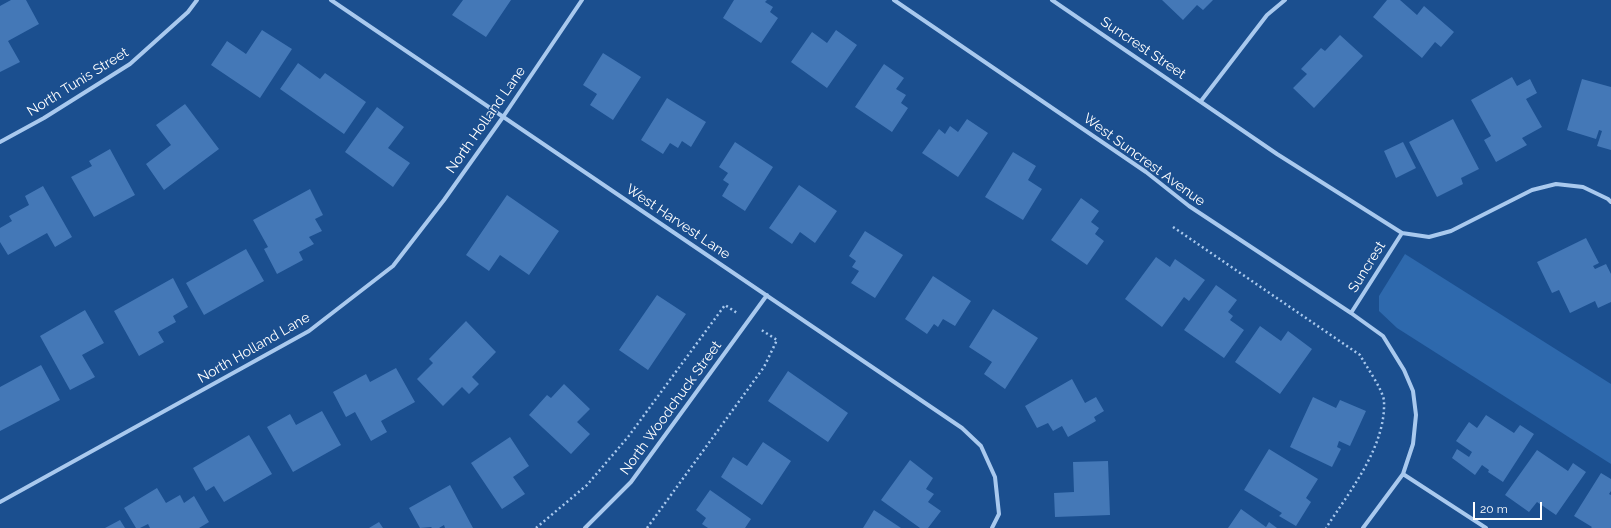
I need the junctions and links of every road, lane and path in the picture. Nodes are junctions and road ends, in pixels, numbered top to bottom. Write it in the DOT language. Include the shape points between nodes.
graph roads {
  1 [pos="197,0"];
  2 [pos="331,0"];
  3 [pos="582,0"];
  4 [pos="894,0"];
  5 [pos="1052,0"];
  6 [pos="1284,0"];
  7 [pos="1201,101"];
  8 [pos="503,116"];
  9 [pos="0,142"];
  10 [pos="1611,202"];
  11 [pos="1173,227"];
  12 [pos="1402,232"];
  13 [pos="767,295"];
  14 [pos="1351,313"];
  15 [pos="1403,474"];
  16 [pos="0,502"];
  17 [pos="586,528"];
  18 [pos="992,528"];
  19 [pos="1326,528"];
  20 [pos="1362,528"];
  21 [pos="1486,528"];
  1 -- 9 [label="street, North Tunis Street" via="188,12 130,64 44,118"];
  2 -- 8 [label="street, West Harvest Lane"];
  3 -- 8 [label="street, North Holland Lane"];
  4 -- 14 [label="street, West Suncrest Avenue" via="1146,172 1189,206"];
  5 -- 7 [label="street, Suncrest Street"];
  6 -- 7 [label="street" via="1266,15"];
  7 -- 12 [label="street" via="1277,154"];
  8 -- 13 [label="street, West Harvest Lane"];
  8 -- 16 [label="street, North Holland Lane" via="444,200 393,266 309,331"];
  10 -- 12 [label="street" via="1583,187 1556,184 1532,190 1451,231 1429,237"];
  11 -- 19 [label="path" via="1360,355 1372,375 1384,400 1381,428 1369,461"];
  12 -- 14 [label="street, Suncrest"];
  13 -- 17 [label="street, North Woodchuck Street" via="631,482"];
  13 -- 18 [label="street, West Harvest Lane" via="962,428 981,446 995,477 999,514"];
  14 -- 15 [label="street, West Suncrest Avenue" via="1383,336 1404,370 1413,391 1416,415 1413,444"];
  15 -- 20 [label="street"];
  15 -- 21 [label="street"];
}
